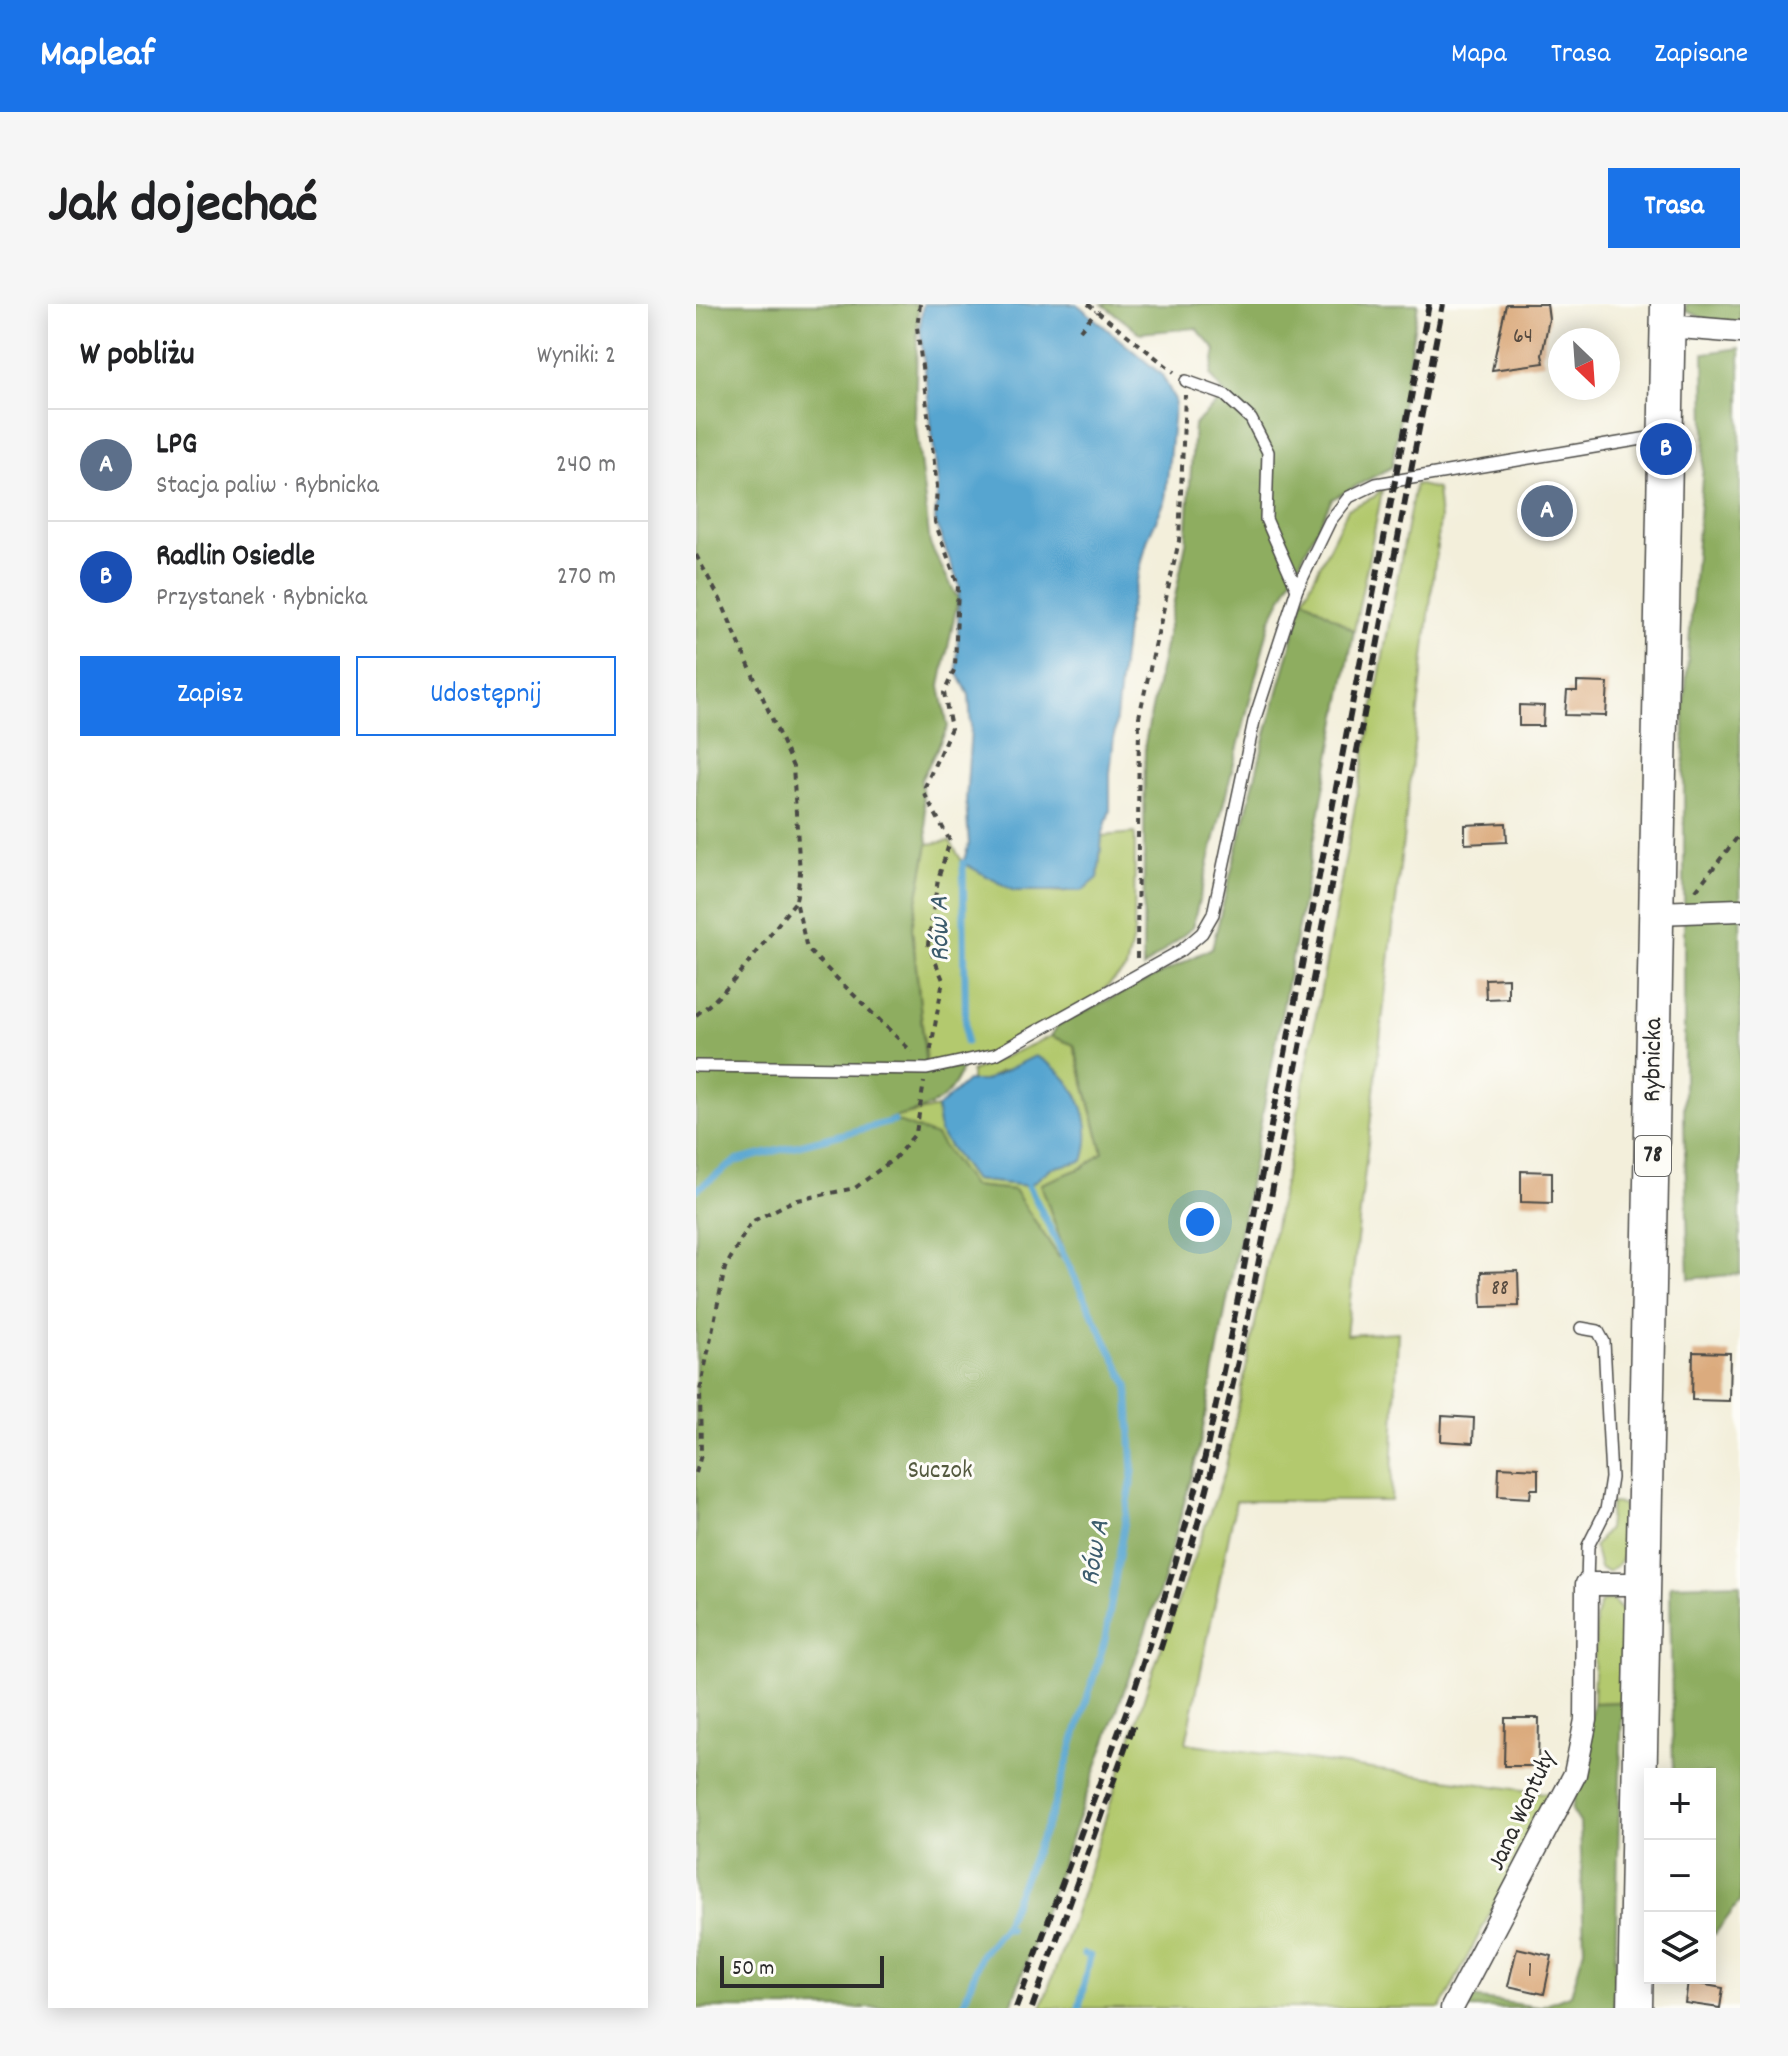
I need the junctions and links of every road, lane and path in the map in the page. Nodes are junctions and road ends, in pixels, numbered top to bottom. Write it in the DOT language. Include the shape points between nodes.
graph roads {
  1 [pos="920,304"];
  2 [pos="1088,304"];
  3 [pos="1096,311"];
  4 [pos="1668,315"];
  5 [pos="1080,330"];
  6 [pos="1740,332"];
  7 [pos="1186,381"];
  8 [pos="1666,435"];
  9 [pos="696,555"];
  10 [pos="1297,589"];
  11 [pos="1740,834"];
  12 [pos="1694,892"];
  13 [pos="796,901"];
  14 [pos="1740,910"];
  15 [pos="1657,913"];
  16 [pos="1137,960"];
  17 [pos="696,1015"];
  18 [pos="696,1066"];
  19 [pos="927,1069"];
  20 [pos="1581,1328"];
  21 [pos="696,1473"];
  22 [pos="1587,1584"];
  23 [pos="1645,1584"];
  24 [pos="1452,2008"];
  25 [pos="1635,2008"];
  1 -- 19 [label="path" via="917,327 937,486 935,522 958,585 955,668 944,693 951,728 923,791 950,841 928,944 943,980"];
  2 -- 3 [label="path"];
  3 -- 5 [label="path"];
  3 -- 7 [label="path"];
  4 -- 6 [label="street"];
  4 -- 8 [label="main road, Rybnicka / 78"];
  7 -- 10 [label="lane" via="1225,395 1251,419 1268,452 1266,519"];
  7 -- 16 [label="path" via="1179,541 1139,717"];
  8 -- 10 [label="lane" via="1376,484 1349,497 1330,521"];
  8 -- 15 [label="main road, Rybnicka / 78"];
  9 -- 13 [label="path" via="793,767 800,873"];
  10 -- 19 [label="lane" via="1254,721 1222,879 1202,933 1182,950 996,1054"];
  11 -- 12 [label="path"];
  13 -- 17 [label="path" via="723,996"];
  13 -- 19 [label="path" via="807,949 887,1023"];
  14 -- 15 [label="street"];
  15 -- 23 [label="main road, Rybnicka / 78"];
  18 -- 19 [label="lane"];
  19 -- 21 [label="path" via="916,1133 895,1158 855,1188 793,1201 751,1222 731,1256 700,1391 701,1455"];
  20 -- 22 [label="lane" via="1598,1331 1604,1342 1611,1478 1606,1510 1588,1546"];
  22 -- 23 [label="street"];
  22 -- 24 [label="street, Jana Wantuły" via="1586,1720 1575,1774"];
  23 -- 25 [label="main road, Rybnicka / 78"];
}
